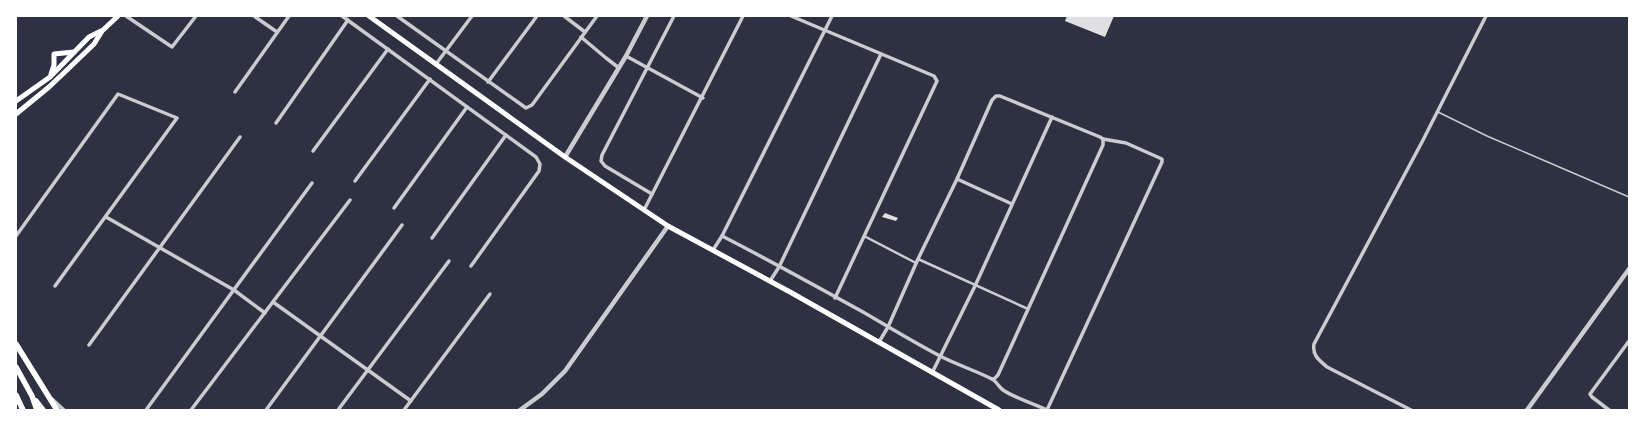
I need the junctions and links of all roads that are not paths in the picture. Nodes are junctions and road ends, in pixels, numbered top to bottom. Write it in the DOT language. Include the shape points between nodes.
graph roads {
  1 [pos="118,16"];
  2 [pos="126,16"];
  3 [pos="138,16"];
  4 [pos="196,16"];
  5 [pos="254,16"];
  6 [pos="289,16"];
  7 [pos="342,16"];
  8 [pos="369,16"];
  9 [pos="396,16"];
  10 [pos="472,16"];
  11 [pos="537,16"];
  12 [pos="564,16"];
  13 [pos="597,16"];
  14 [pos="646,16"];
  15 [pos="674,16"];
  16 [pos="743,16"];
  17 [pos="791,16"];
  18 [pos="832,16"];
  19 [pos="1486,16"];
  20 [pos="348,20"];
  21 [pos="134,21"];
  22 [pos="102,30"];
  23 [pos="824,30"];
  24 [pos="277,32"];
  25 [pos="585,32"];
  26 [pos="581,38"];
  27 [pos="388,49"];
  28 [pos="74,52"];
  29 [pos="446,52"];
  30 [pos="881,54"];
  31 [pos="626,56"];
  32 [pos="436,64"];
  33 [pos="620,68"];
  34 [pos="647,68"];
  35 [pos="50,77"];
  36 [pos="430,79"];
  37 [pos="488,82"];
  38 [pos="235,92"];
  39 [pos="703,98"];
  40 [pos="16,101"];
  41 [pos="468,107"];
  42 [pos="1438,112"];
  43 [pos="16,114"];
  44 [pos="1052,117"];
  45 [pos="276,123"];
  46 [pos="506,134"];
  47 [pos="240,137"];
  48 [pos="1103,140"];
  49 [pos="313,151"];
  50 [pos="565,157"];
  51 [pos="957,179"];
  52 [pos="355,181"];
  53 [pos="312,183"];
  54 [pos="652,194"];
  55 [pos="1629,197"];
  56 [pos="350,200"];
  57 [pos="1012,204"];
  58 [pos="394,208"];
  59 [pos="644,210"];
  60 [pos="106,217"];
  61 [pos="402,225"];
  62 [pos="668,226"];
  63 [pos="16,236"];
  64 [pos="722,236"];
  65 [pos="864,236"];
  66 [pos="432,238"];
  67 [pos="160,248"];
  68 [pos="713,250"];
  69 [pos="918,259"];
  70 [pos="449,261"];
  71 [pos="916,263"];
  72 [pos="471,266"];
  73 [pos="779,267"];
  74 [pos="1629,269"];
  75 [pos="770,281"];
  76 [pos="55,286"];
  77 [pos="975,286"];
  78 [pos="234,290"];
  79 [pos="490,294"];
  80 [pos="835,298"];
  81 [pos="273,302"];
  82 [pos="1028,309"];
  83 [pos="265,313"];
  84 [pos="888,327"];
  85 [pos="320,336"];
  86 [pos="1629,341"];
  87 [pos="879,342"];
  88 [pos="16,344"];
  89 [pos="89,345"];
  90 [pos="942,356"];
  91 [pos="16,367"];
  92 [pos="368,370"];
  93 [pos="932,373"];
  94 [pos="992,379"];
  95 [pos="47,394"];
  96 [pos="16,395"];
  97 [pos="32,396"];
  98 [pos="411,400"];
  99 [pos="23,410"];
  100 [pos="37,410"];
  101 [pos="43,410"];
  102 [pos="57,410"];
  103 [pos="64,410"];
  104 [pos="146,410"];
  105 [pos="192,410"];
  106 [pos="266,410"];
  107 [pos="338,410"];
  108 [pos="404,410"];
  109 [pos="520,410"];
  110 [pos="999,410"];
  111 [pos="1046,410"];
  112 [pos="1411,410"];
  113 [pos="1527,410"];
  114 [pos="1609,410"];
  1 -- 22 [label="main road"];
  2 -- 21 [label="street"];
  3 -- 21 [label="street"];
  4 -- 21 [label="street" via="171,47"];
  5 -- 24 [label="street"];
  6 -- 24 [label="street"];
  7 -- 20 [label="street"];
  8 -- 32 [label="main road"];
  9 -- 29 [label="street"];
  10 -- 29 [label="street"];
  11 -- 37 [label="street"];
  12 -- 25 [label="street"];
  13 -- 25 [label="street"];
  14 -- 31 [label="street"];
  15 -- 34 [label="street"];
  16 -- 39 [label="street"];
  17 -- 23 [label="street"];
  18 -- 23 [label="street"];
  19 -- 42 [label="street"];
  20 -- 27 [label="street"];
  20 -- 45 [label="street"];
  22 -- 28 [label="main road" via="89,37"];
  22 -- 43 [label="main road" via="94,44"];
  23 -- 30 [label="street"];
  23 -- 64 [label="street"];
  24 -- 38 [label="street"];
  25 -- 26 [label="street"];
  26 -- 33 [label="street"];
  26 -- 37 [label="street" via="532,105 526,108"];
  27 -- 36 [label="street"];
  27 -- 49 [label="street"];
  28 -- 35 [label="main road"];
  28 -- 35 [label="main road" via="54,54"];
  29 -- 32 [label="street"];
  29 -- 37 [label="street"];
  30 -- 65 [label="street" via="934,76 937,81"];
  30 -- 73 [label="street"];
  31 -- 33 [label="street"];
  31 -- 34 [label="street"];
  32 -- 50 [label="main road"];
  33 -- 50 [label="street"];
  34 -- 39 [label="street"];
  34 -- 54 [label="street" via="601,161 605,166"];
  35 -- 40 [label="main road"];
  36 -- 41 [label="street"];
  36 -- 52 [label="street"];
  39 -- 54 [label="street"];
  41 -- 46 [label="street"];
  41 -- 58 [label="street"];
  42 -- 55 [label="lane" via="1487,136"];
  42 -- 112 [label="street" via="1313,350 1316,357 1327,366"];
  44 -- 48 [label="street" via="1100,136"];
  44 -- 51 [label="street" via="996,96"];
  44 -- 57 [label="street"];
  46 -- 66 [label="street"];
  46 -- 72 [label="street" via="536,157 540,164 539,171"];
  47 -- 67 [label="street"];
  48 -- 82 [label="street" via="1103,145"];
  48 -- 111 [label="street" via="1126,143 1162,159 1162,162"];
  50 -- 59 [label="main road"];
  51 -- 57 [label="street"];
  51 -- 69 [label="street"];
  53 -- 78 [label="street"];
  54 -- 59 [label="street"];
  56 -- 81 [label="street"];
  57 -- 77 [label="street"];
  59 -- 62 [label="main road"];
  60 -- 63 [label="street" via="177,118 118,94"];
  60 -- 67 [label="street"];
  60 -- 76 [label="street"];
  61 -- 85 [label="street"];
  62 -- 68 [label="main road"];
  62 -- 109 [label="street" via="565,371 542,394"];
  64 -- 68 [label="street"];
  64 -- 73 [label="street"];
  65 -- 71 [label="street"];
  65 -- 80 [label="street"];
  67 -- 78 [label="street"];
  67 -- 89 [label="street"];
  68 -- 75 [label="main road"];
  69 -- 71 [label="street"];
  69 -- 77 [label="street"];
  70 -- 92 [label="street"];
  71 -- 84 [label="street"];
  73 -- 75 [label="street"];
  73 -- 80 [label="street"];
  74 -- 113 [label="street"];
  75 -- 87 [label="main road"];
  77 -- 82 [label="street"];
  77 -- 90 [label="street"];
  78 -- 83 [label="street"];
  78 -- 104 [label="street"];
  79 -- 98 [label="street"];
  80 -- 84 [label="street"];
  81 -- 83 [label="street"];
  81 -- 85 [label="street"];
  82 -- 94 [label="street" via="998,375"];
  83 -- 105 [label="street"];
  84 -- 87 [label="street"];
  84 -- 90 [label="street"];
  85 -- 92 [label="street"];
  85 -- 106 [label="street"];
  86 -- 114 [label="street" via="1590,394"];
  87 -- 93 [label="main road"];
  88 -- 95 [label="main road"];
  90 -- 93 [label="street"];
  90 -- 94 [label="street"];
  91 -- 97 [label="main road"];
  92 -- 98 [label="street"];
  92 -- 107 [label="street"];
  93 -- 110 [label="main road"];
  94 -- 111 [label="street" via="1002,390"];
  95 -- 102 [label="main road"];
  95 -- 103 [label="street"];
  96 -- 99 [label="main road"];
  97 -- 100 [label="main road"];
  97 -- 101 [label="main road"];
  98 -- 108 [label="street"];
}
